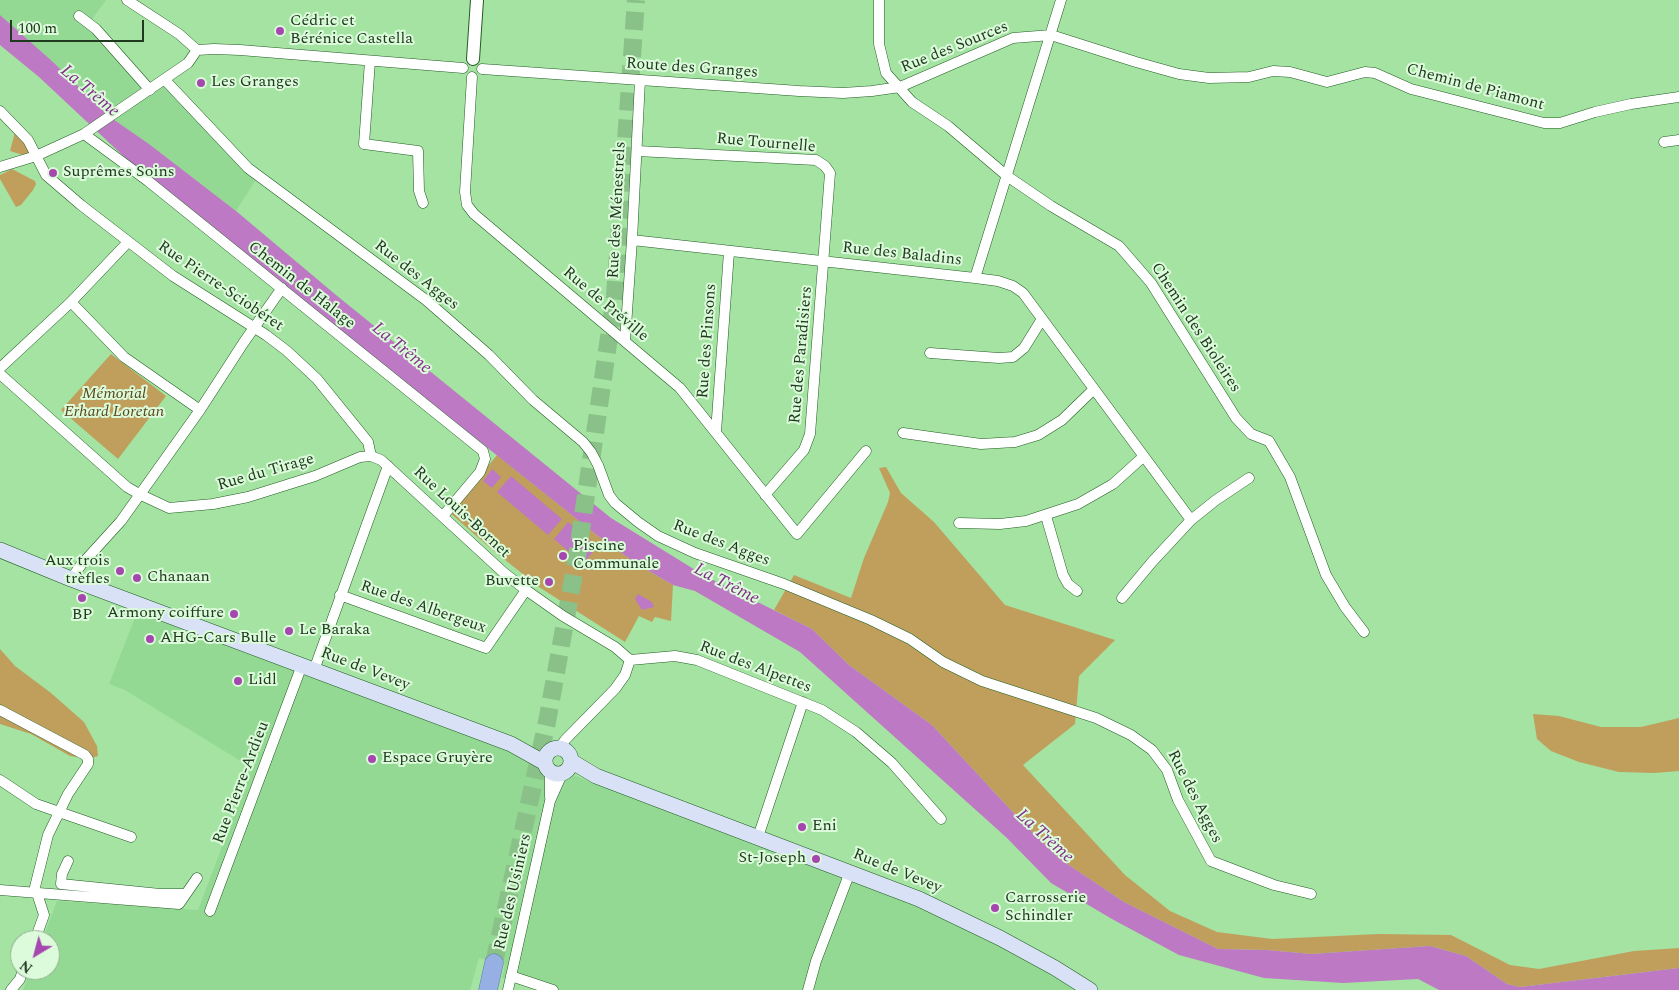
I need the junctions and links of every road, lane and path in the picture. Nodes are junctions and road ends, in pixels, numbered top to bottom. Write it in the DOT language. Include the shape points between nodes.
graph roads {
  1 [pos="127,0"];
  2 [pos="476,0"];
  3 [pos="879,0"];
  4 [pos="1061,0"];
  5 [pos="79,16"];
  6 [pos="1051,35"];
  7 [pos="197,50"];
  8 [pos="473,58"];
  9 [pos="370,61"];
  10 [pos="463,68"];
  11 [pos="482,69"];
  12 [pos="472,77"];
  13 [pos="164,80"];
  14 [pos="640,80"];
  15 [pos="900,87"];
  16 [pos="150,90"];
  17 [pos="1679,97"];
  18 [pos="0,111"];
  19 [pos="85,133"];
  20 [pos="1679,140"];
  21 [pos="1664,142"];
  22 [pos="637,151"];
  23 [pos="36,156"];
  24 [pos="0,167"];
  25 [pos="1007,176"];
  26 [pos="423,203"];
  27 [pos="632,240"];
  28 [pos="128,242"];
  29 [pos="729,252"];
  30 [pos="824,262"];
  31 [pos="975,278"];
  32 [pos="282,288"];
  33 [pos="71,302"];
  34 [pos="1042,319"];
  35 [pos="253,328"];
  36 [pos="625,341"];
  37 [pos="930,353"];
  38 [pos="0,368"];
  39 [pos="0,374"];
  40 [pos="1094,390"];
  41 [pos="200,410"];
  42 [pos="716,432"];
  43 [pos="903,433"];
  44 [pos="866,451"];
  45 [pos="370,456"];
  46 [pos="1143,457"];
  47 [pos="388,466"];
  48 [pos="1249,478"];
  49 [pos="139,494"];
  50 [pos="765,495"];
  51 [pos="442,516"];
  52 [pos="1046,516"];
  53 [pos="1191,520"];
  54 [pos="960,523"];
  55 [pos="3,552"];
  56 [pos="71,579"];
  57 [pos="526,590"];
  58 [pos="1077,591"];
  59 [pos="340,595"];
  60 [pos="1122,598"];
  61 [pos="1364,632"];
  62 [pos="630,660"];
  63 [pos="308,667"];
  64 [pos="803,702"];
  65 [pos="0,710"];
  66 [pos="557,763"];
  67 [pos="0,780"];
  68 [pos="59,812"];
  69 [pos="941,819"];
  70 [pos="132,837"];
  71 [pos="758,837"];
  72 [pos="68,862"];
  73 [pos="850,872"];
  74 [pos="197,878"];
  75 [pos="68,884"];
  76 [pos="0,890"];
  77 [pos="37,894"];
  78 [pos="1311,894"];
  79 [pos="67,896"];
  80 [pos="149,898"];
  81 [pos="210,911"];
  82 [pos="39,930"];
  83 [pos="494,963"];
  84 [pos="511,976"];
  85 [pos="19,980"];
  86 [pos="527,986"];
  87 [pos="11,990"];
  88 [pos="488,990"];
  89 [pos="508,990"];
  90 [pos="553,990"];
  91 [pos="808,990"];
  92 [pos="1090,990"];
  1 -- 7 [label="street" via="179,34"];
  2 -- 8 [label="street"];
  3 -- 15 [label="street, Chemin des Bioleires" via="879,44 886,73"];
  4 -- 6 [label="street, Rue des Baladins"];
  5 -- 16 [label="street" via="96,29"];
  6 -- 15 [label="street, Rue des Sources" via="1013,38"];
  6 -- 17 [label="street, Chemin de Piamont" via="1179,74 1209,78 1250,77 1273,71 1327,82 1366,72 1375,73 1411,89 1544,122 1560,123 1631,104"];
  6 -- 25 [label="street, Rue des Baladins"];
  7 -- 9 [label="street" via="240,50"];
  7 -- 13 [label="street" via="188,63"];
  8 -- 10 [label="street" via="466,61"];
  8 -- 11 [label="street"];
  9 -- 10 [label="street"];
  9 -- 26 [label="street" via="364,144 418,151 419,191"];
  10 -- 12 [label="street" via="466,75"];
  11 -- 12 [label="street" via="479,75"];
  11 -- 14 [label="street, Route des Granges"];
  12 -- 36 [label="street, Rue de Préville" via="465,192 467,205"];
  13 -- 16 [label="street"];
  13 -- 78 [label="street, Rue des Agges" via="248,168 426,300 583,442 598,465 609,495 638,522 658,536 695,553 784,584 871,620 982,681 1096,718 1130,735 1152,750 1167,770 1178,800 1211,862 1274,885"];
  14 -- 15 [label="street, Route des Granges" via="843,93"];
  14 -- 22 [label="street, Rue des Ménestrels"];
  15 -- 25 [label="street, Chemin des Bioleires" via="912,102 948,126"];
  16 -- 19 [label="street"];
  18 -- 23 [label="street, Rue Pierre-Sciobéret" via="28,140"];
  19 -- 23 [label="street"];
  19 -- 32 [label="street, Chemin de Halage"];
  20 -- 21 [label="street"];
  22 -- 27 [label="street, Rue des Ménestrels"];
  22 -- 30 [label="street, Rue Tournelle" via="816,160 830,173"];
  23 -- 24 [label="street"];
  23 -- 28 [label="street, Rue Pierre-Sciobéret" via="46,175"];
  25 -- 31 [label="street, Rue des Baladins"];
  25 -- 61 [label="street, Chemin des Bioleires" via="1119,246 1150,283 1236,418 1251,434 1269,441 1290,477 1326,575"];
  27 -- 29 [label="street, Rue des Baladins"];
  27 -- 36 [label="street, Rue des Ménestrels"];
  28 -- 33 [label="street"];
  28 -- 35 [label="street, Rue Pierre-Sciobéret" via="173,276"];
  29 -- 30 [label="street, Rue des Baladins"];
  29 -- 42 [label="street, Rue des Pinsons"];
  30 -- 31 [label="street, Rue des Baladins"];
  30 -- 50 [label="street, Rue des Paradisiers" via="810,434 804,450"];
  31 -- 34 [label="street" via="1013,286 1023,293"];
  32 -- 35 [label="street"];
  32 -- 51 [label="street, Chemin de Halage" via="483,451 485,459 480,472"];
  33 -- 38 [label="street"];
  33 -- 41 [label="street" via="124,357"];
  34 -- 37 [label="street" via="1024,348 1013,357"];
  34 -- 40 [label="street"];
  35 -- 41 [label="street"];
  35 -- 45 [label="street, Rue Pierre-Sciobéret" via="286,351 317,379 368,442"];
  36 -- 42 [label="street, Rue de Préville" via="680,388"];
  39 -- 49 [label="street, Rue du Tirage" via="127,487"];
  40 -- 43 [label="street" via="1062,420 1038,435 1015,442 981,444"];
  40 -- 46 [label="street"];
  41 -- 49 [label="street"];
  42 -- 50 [label="street, Rue de Préville"];
  44 -- 50 [label="street, Rue de Préville" via="796,534"];
  45 -- 47 [label="street, Rue Louis-Bornet"];
  45 -- 49 [label="street, Rue du Tirage" via="248,498 213,504 170,508"];
  46 -- 52 [label="street" via="1113,484 1078,504"];
  46 -- 53 [label="street"];
  47 -- 51 [label="street, Rue Louis-Bornet"];
  47 -- 59 [label="street, Rue Pierre-Ardieu"];
  48 -- 53 [label="street"];
  49 -- 56 [label="street" via="121,521"];
  51 -- 57 [label="street, Rue Louis-Bornet"];
  52 -- 54 [label="street" via="1000,524"];
  52 -- 58 [label="street" via="1062,575"];
  53 -- 60 [label="street"];
  55 -- 56 [label="main road, Rue de Vevey"];
  56 -- 63 [label="main road, Rue de Vevey"];
  57 -- 59 [label="street, Rue des Albergeux" via="486,648"];
  57 -- 62 [label="street, Rue Louis-Bornet"];
  59 -- 63 [label="street, Rue Pierre-Ardieu"];
  62 -- 64 [label="street, Rue des Alpettes" via="675,656 697,660"];
  62 -- 66 [label="street" via="615,689 565,740"];
  63 -- 66 [label="main road, Rue de Vevey"];
  63 -- 81 [label="street, Rue Pierre-Ardieu"];
  64 -- 69 [label="street, Rue des Alpettes" via="856,732 892,763"];
  64 -- 71 [label="street"];
  65 -- 68 [label="street" via="85,754 88,759"];
  66 -- 71 [label="main road, Rue de Vevey"];
  66 -- 84 [label="street, Rue des Usiniers"];
  67 -- 68 [label="street" via="36,804"];
  68 -- 70 [label="street"];
  68 -- 77 [label="street" via="48,835 35,887"];
  71 -- 73 [label="main road, Rue de Vevey"];
  72 -- 75 [label="street" via="61,884"];
  73 -- 91 [label="street"];
  73 -- 92 [label="main road, Rue de Vevey" via="919,899 1000,938"];
  74 -- 80 [label="street" via="179,904"];
  75 -- 79 [label="street"];
  75 -- 80 [label="street"];
  76 -- 77 [label="street"];
  77 -- 79 [label="street"];
  77 -- 82 [label="street" via="44,915"];
  79 -- 80 [label="street"];
  83 -- 88 [label="highway"];
  84 -- 86 [label="street"];
  84 -- 89 [label="street, Rue des Usiniers"];
  85 -- 87 [label="street"];
  86 -- 90 [label="street"];
}
